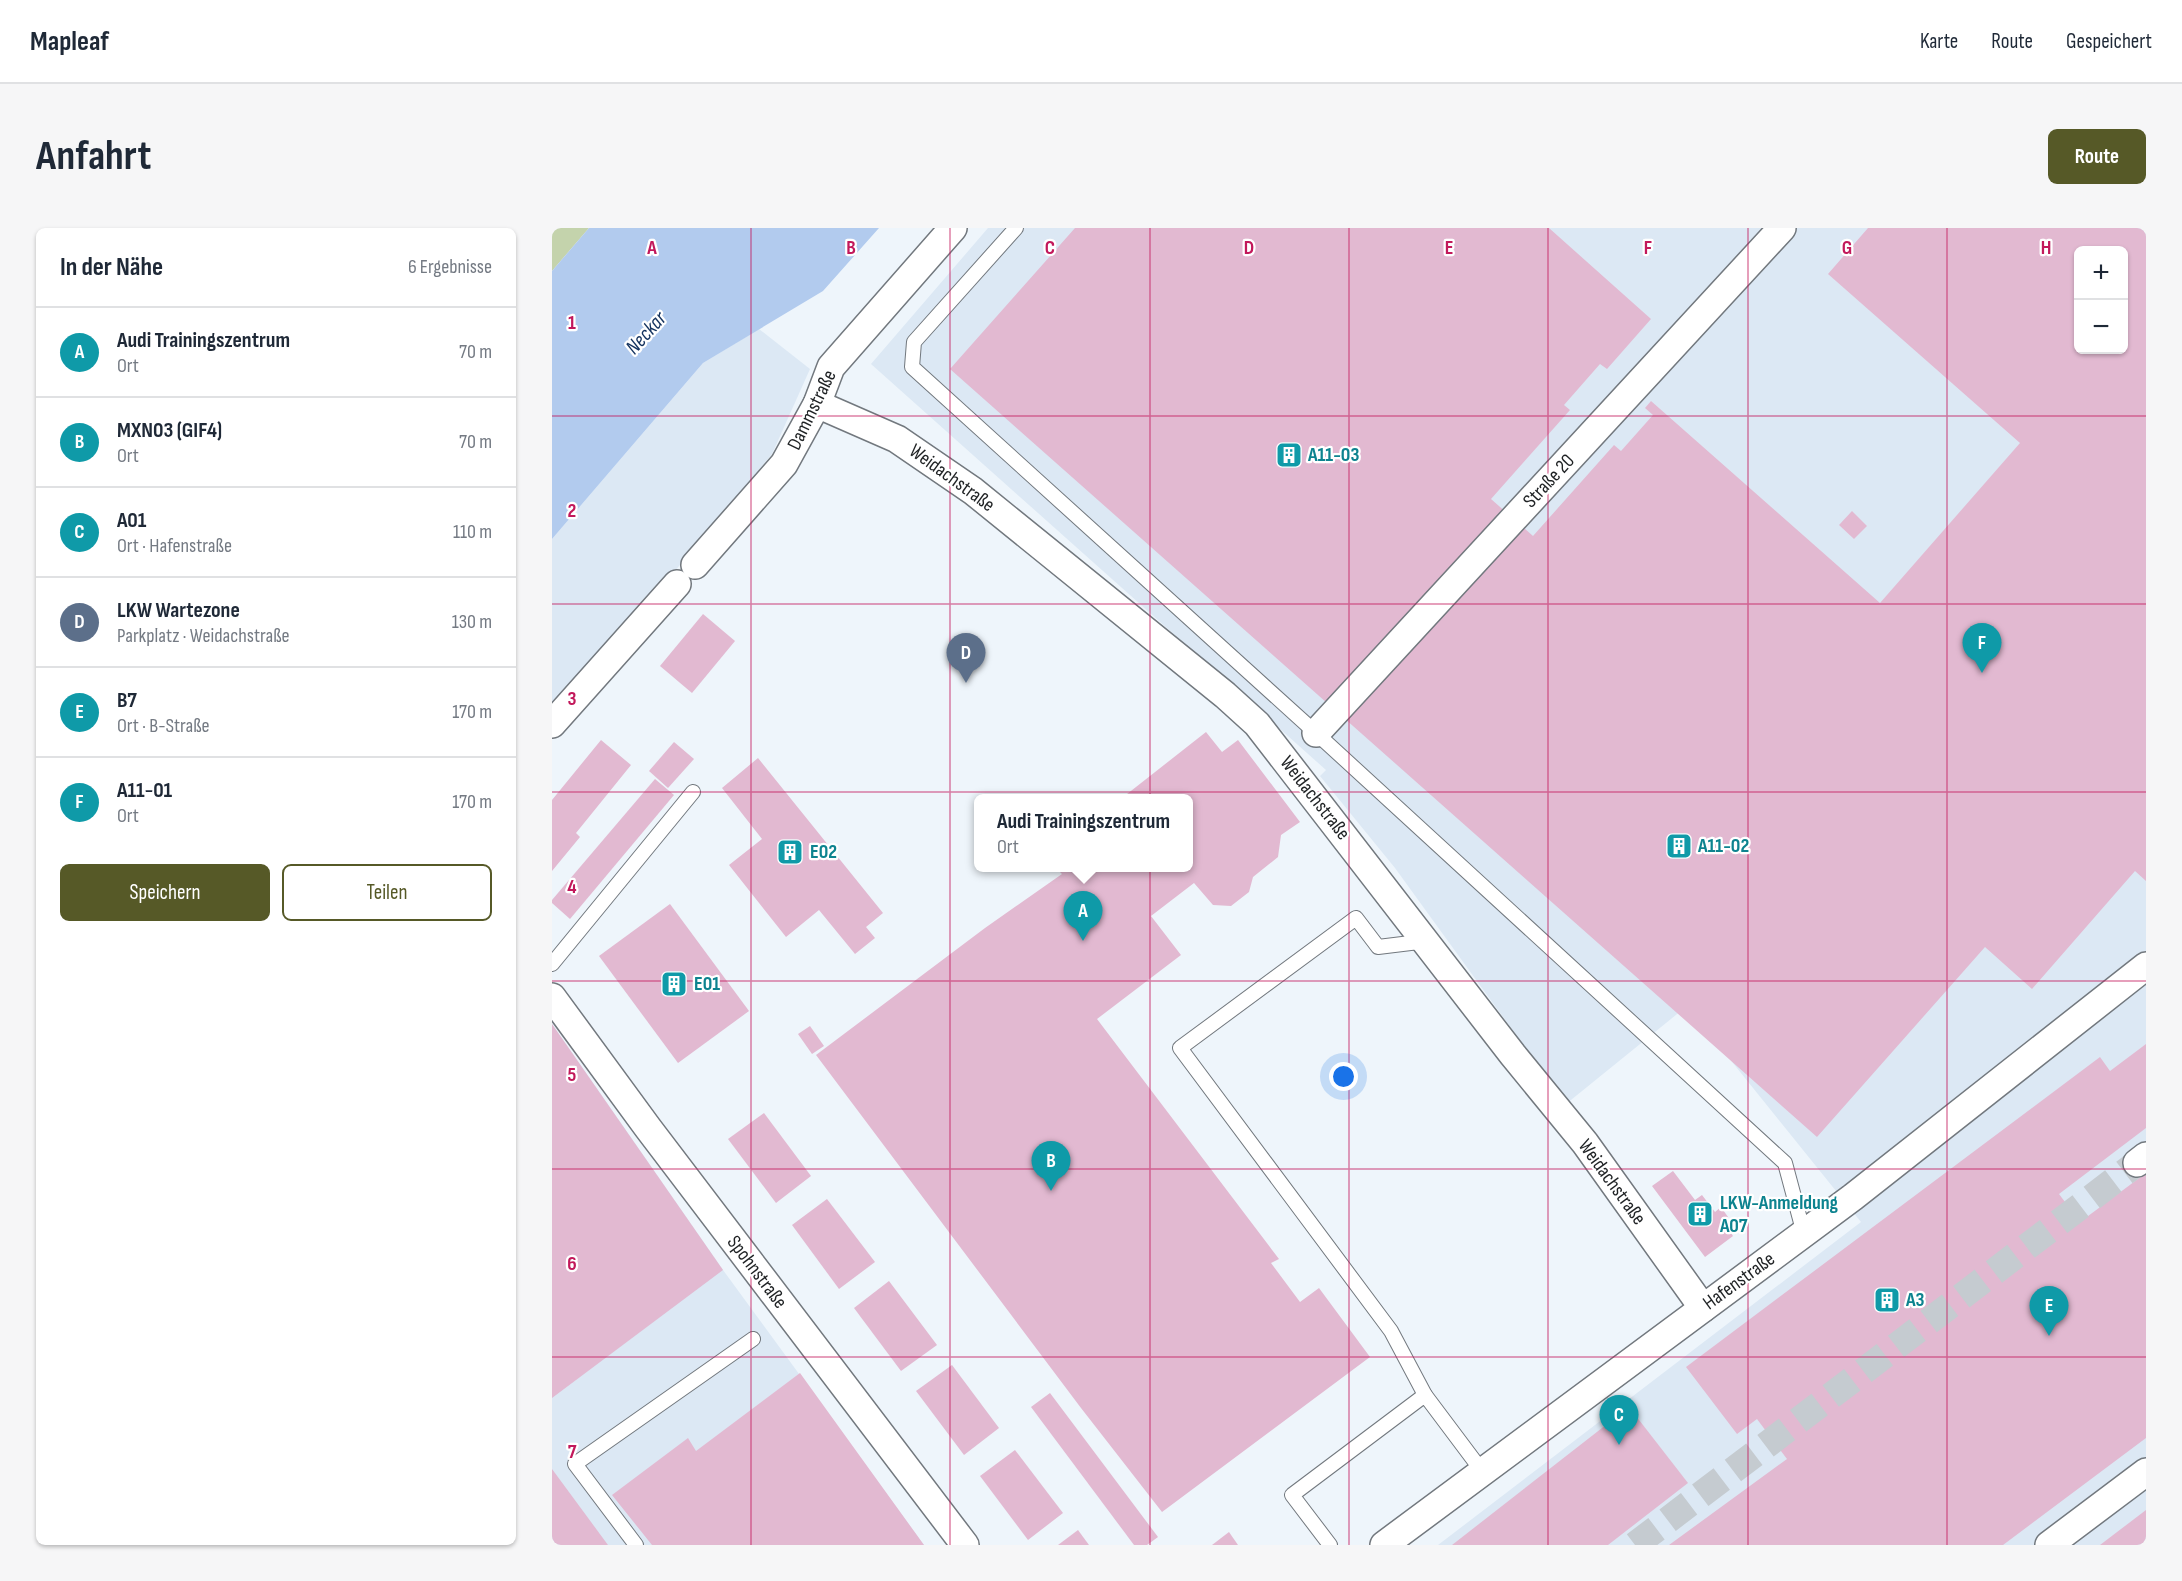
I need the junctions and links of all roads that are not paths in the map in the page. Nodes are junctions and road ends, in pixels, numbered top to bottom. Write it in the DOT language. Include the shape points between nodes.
graph roads {
  1 [pos="953,228"];
  2 [pos="1016,228"];
  3 [pos="1782,228"];
  4 [pos="817,404"];
  5 [pos="695,565"];
  6 [pos="677,584"];
  7 [pos="552,724"];
  8 [pos="1316,733"];
  9 [pos="693,792"];
  10 [pos="1427,941"];
  11 [pos="552,964"];
  12 [pos="2146,966"];
  13 [pos="552,997"];
  14 [pos="1804,1234"];
  15 [pos="1703,1308"];
  16 [pos="753,1339"];
  17 [pos="1425,1395"];
  18 [pos="1482,1472"];
  19 [pos="2146,1472"];
  20 [pos="636,1545"];
  21 [pos="966,1545"];
  22 [pos="1330,1545"];
  23 [pos="1384,1545"];
  24 [pos="2049,1545"];
  1 -- 4 [label="street, Dammstraße" via="831,367"];
  2 -- 8 [label="lane" via="914,342 912,367"];
  3 -- 8 [label="street, Straße 20"];
  4 -- 5 [label="street, Dammstraße" via="784,464"];
  4 -- 10 [label="street, Weidachstraße" via="897,439 973,491 1225,695 1257,724"];
  6 -- 7 [label="street"];
  8 -- 14 [label="lane" via="1785,1163"];
  9 -- 11 [label="lane"];
  10 -- 15 [label="street, Weidachstraße" via="1585,1143"];
  10 -- 17 [label="lane" via="1378,947 1356,918 1180,1048 1391,1331"];
  12 -- 14 [label="street, Hafenstraße"];
  13 -- 21 [label="street, Spohnstraße"];
  14 -- 15 [label="street, Hafenstraße"];
  15 -- 18 [label="street, Hafenstraße"];
  16 -- 20 [label="lane" via="575,1464"];
  17 -- 18 [label="lane"];
  17 -- 22 [label="lane" via="1292,1495"];
  18 -- 23 [label="street, Hafenstraße"];
  19 -- 24 [label="street"];
}
